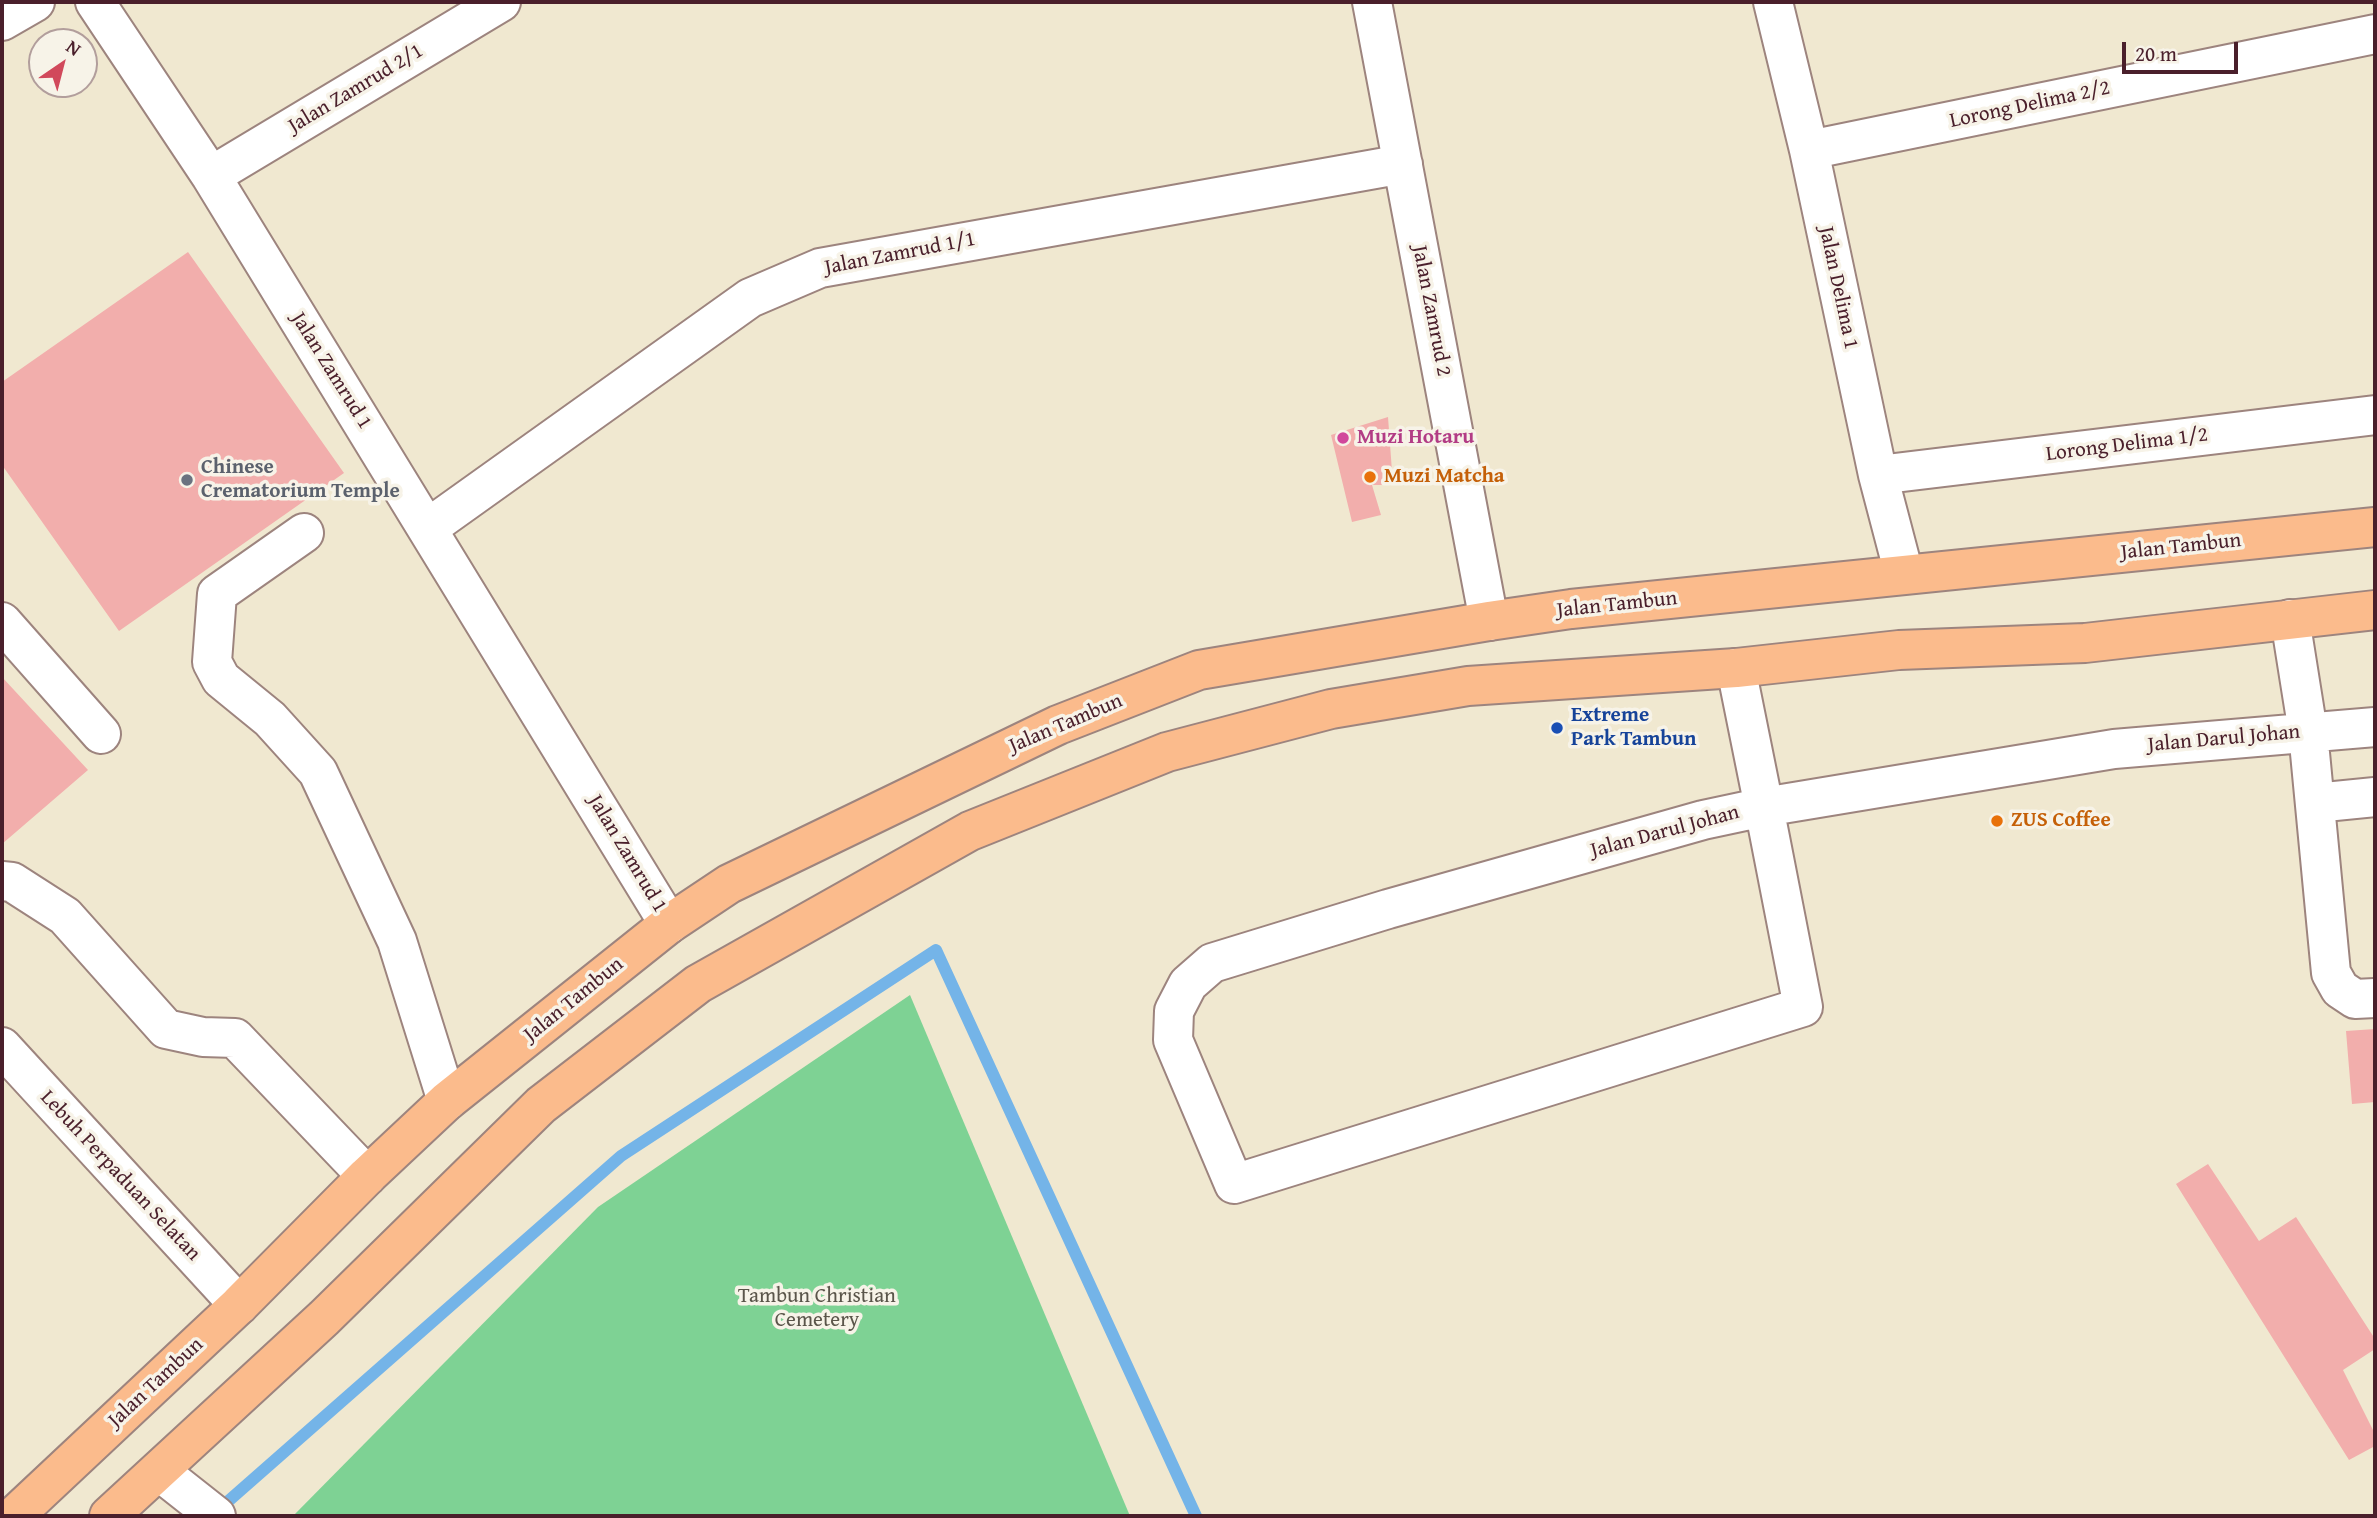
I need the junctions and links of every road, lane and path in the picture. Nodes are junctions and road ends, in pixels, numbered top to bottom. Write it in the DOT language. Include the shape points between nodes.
graph roads {
  1 [pos="35,2"];
  2 [pos="95,2"];
  3 [pos="501,2"];
  4 [pos="1373,2"];
  5 [pos="1773,2"];
  6 [pos="2,21"];
  7 [pos="2375,34"];
  8 [pos="1809,150"];
  9 [pos="1403,164"];
  10 [pos="211,176"];
  11 [pos="2375,415"];
  12 [pos="1878,475"];
  13 [pos="2375,527"];
  14 [pos="428,528"];
  15 [pos="304,533"];
  16 [pos="1904,574"];
  17 [pos="2375,610"];
  18 [pos="2290,619"];
  19 [pos="1489,621"];
  20 [pos="2,622"];
  21 [pos="1737,668"];
  22 [pos="2375,727"];
  23 [pos="2308,732"];
  24 [pos="101,734"];
  25 [pos="2375,797"];
  26 [pos="2315,803"];
  27 [pos="1764,807"];
  28 [pos="2,881"];
  29 [pos="669,924"];
  30 [pos="2375,998"];
  31 [pos="2,1046"];
  32 [pos="447,1101"];
  33 [pos="368,1176"];
  34 [pos="239,1305"];
  35 [pos="172,1481"];
  36 [pos="14,1516"];
  37 [pos="110,1516"];
  38 [pos="216,1516"];
  1 -- 6 [label="street"];
  2 -- 10 [label="street, Jalan Zamrud 1"];
  3 -- 10 [label="street, Jalan Zamrud 2/1"];
  4 -- 9 [label="street, Jalan Zamrud 2"];
  5 -- 8 [label="street, Jalan Delima 1"];
  7 -- 8 [label="street, Lorong Delima 2/2"];
  8 -- 12 [label="street, Jalan Delima 1"];
  9 -- 14 [label="street, Jalan Zamrud 1/1" via="820,268 750,298"];
  9 -- 19 [label="street, Jalan Zamrud 2"];
  10 -- 14 [label="street, Jalan Zamrud 1"];
  11 -- 12 [label="street, Lorong Delima 1/2"];
  12 -- 16 [label="street, Jalan Delima 1"];
  13 -- 16 [label="main road, Jalan Tambun"];
  14 -- 29 [label="street, Jalan Zamrud 1"];
  15 -- 32 [label="street" via="217,594 212,662 221,680 270,719 318,772 397,941"];
  16 -- 19 [label="main road, Jalan Tambun"];
  17 -- 18 [label="main road"];
  18 -- 21 [label="main road" via="2085,643 1899,650"];
  18 -- 23 [label="street"];
  19 -- 29 [label="main road, Jalan Tambun" via="1199,670 1058,725 729,884"];
  20 -- 24 [label="street"];
  21 -- 27 [label="street"];
  21 -- 35 [label="main road" via="1468,686 1331,709 1167,752 970,831 698,984 541,1105 324,1318"];
  22 -- 23 [label="street, Jalan Darul Johan"];
  23 -- 26 [label="street"];
  23 -- 27 [label="street, Jalan Darul Johan" via="2114,749"];
  25 -- 26 [label="street"];
  26 -- 30 [label="street" via="2331,973 2340,989 2355,999"];
  27 -- 27 [label="street, Jalan Darul Johan" via="1388,909 1212,963 1188,984 1174,1011 1173,1040 1234,1184 1803,1007"];
  28 -- 33 [label="street" via="12,882 65,916 166,1029 235,1038"];
  29 -- 32 [label="main road, Jalan Tambun"];
  31 -- 34 [label="street, Lebuh Perpaduan Selatan"];
  32 -- 33 [label="main road, Jalan Tambun"];
  33 -- 34 [label="main road, Jalan Tambun"];
  34 -- 36 [label="main road, Jalan Tambun"];
  35 -- 37 [label="main road"];
  35 -- 38 [label="street"];
}
